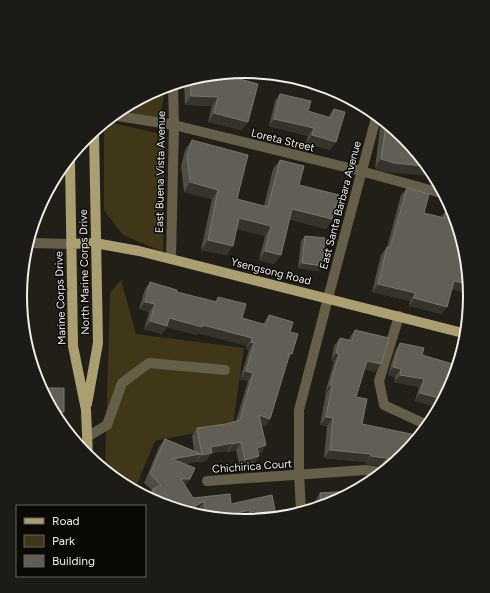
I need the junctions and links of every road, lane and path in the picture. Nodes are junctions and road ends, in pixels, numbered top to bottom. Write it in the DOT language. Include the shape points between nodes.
graph roads {
  1 [pos="173,91"];
  2 [pos="122,117"];
  3 [pos="375,122"];
  4 [pos="174,125"];
  5 [pos="94,139"];
  6 [pos="70,167"];
  7 [pos="361,171"];
  8 [pos="436,192"];
  9 [pos="33,243"];
  10 [pos="95,243"];
  11 [pos="71,244"];
  12 [pos="171,259"];
  13 [pos="328,298"];
  14 [pos="399,316"];
  15 [pos="460,331"];
  16 [pos="225,370"];
  17 [pos="86,410"];
  18 [pos="422,423"];
  19 [pos="87,437"];
  20 [pos="88,447"];
  21 [pos="375,471"];
  22 [pos="299,474"];
  23 [pos="207,481"];
  24 [pos="302,507"];
  1 -- 4 [label="street, East Buena Vista Avenue"];
  2 -- 4 [label="street, Loreta Street"];
  3 -- 7 [label="street, East Santa Barbara Avenue"];
  4 -- 7 [label="street, Loreta Street"];
  4 -- 12 [label="street, East Buena Vista Avenue"];
  5 -- 10 [label="main road, North Marine Corps Drive"];
  6 -- 11 [label="main road, Marine Corps Drive"];
  7 -- 8 [label="street, Loreta Street"];
  7 -- 13 [label="street, East Santa Barbara Avenue"];
  9 -- 11 [label="street"];
  10 -- 11 [label="main road, Ysengsong Road"];
  10 -- 12 [label="main road, Ysengsong Road"];
  10 -- 17 [label="main road, North Marine Corps Drive" via="98,343"];
  11 -- 17 [label="main road, Marine Corps Drive" via="73,346"];
  12 -- 13 [label="main road, Ysengsong Road"];
  13 -- 14 [label="main road, Ysengsong Road"];
  13 -- 22 [label="street, East Santa Barbara Avenue" via="299,410"];
  14 -- 15 [label="main road, Ysengsong Road"];
  14 -- 18 [label="street" via="379,382 384,405"];
  16 -- 19 [label="street" via="149,363 122,383 107,425"];
  17 -- 19 [label="main road, Marine Corps Drive"];
  19 -- 20 [label="main road, Marine Corps Drive"];
  21 -- 22 [label="street, Chichirica Court"];
  22 -- 23 [label="street, Chichirica Court"];
  22 -- 24 [label="street, East Santa Barbara Avenue"];
}
